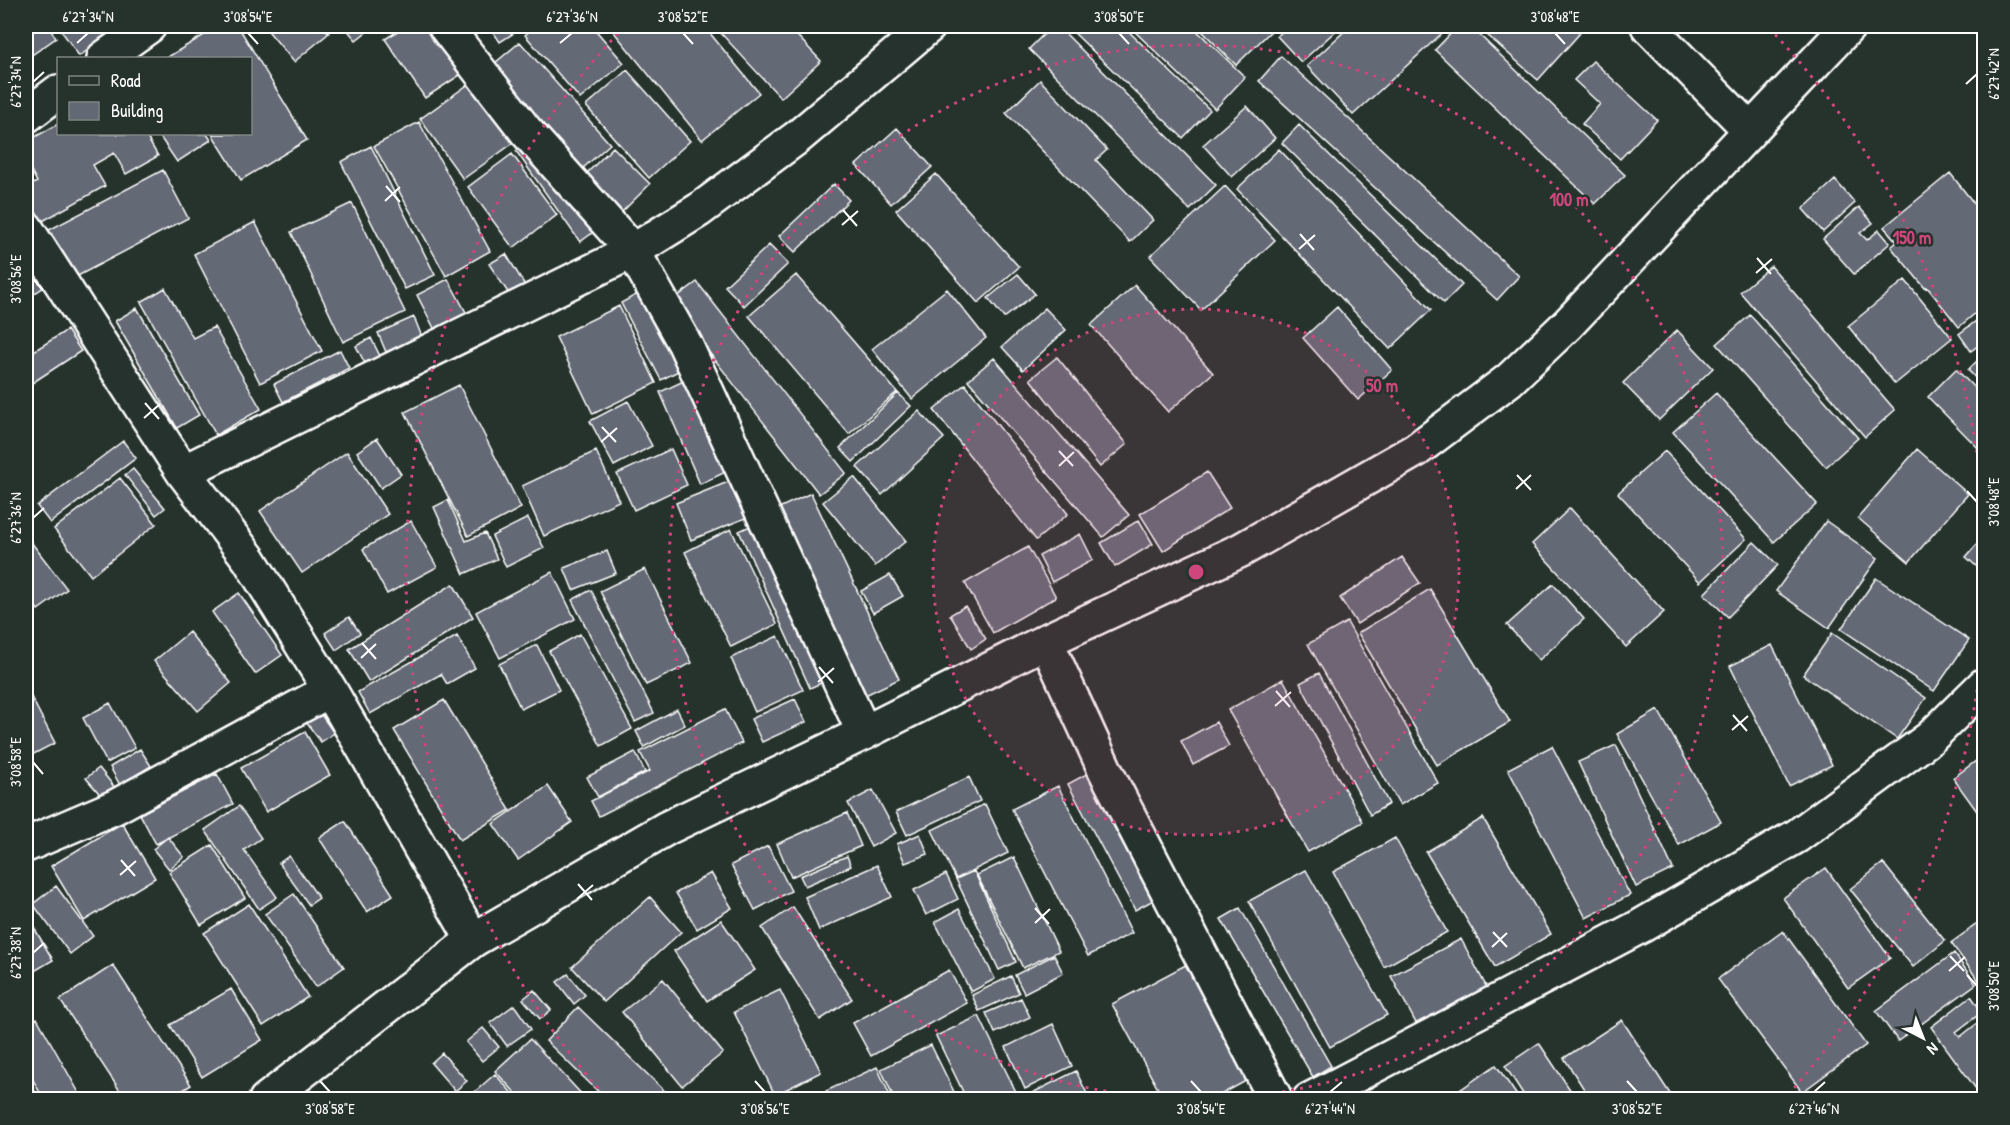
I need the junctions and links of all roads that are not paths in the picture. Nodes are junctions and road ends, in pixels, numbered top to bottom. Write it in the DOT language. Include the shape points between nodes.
graph roads {
  1 [pos="149,26"];
  2 [pos="445,26"];
  3 [pos="928,26"];
  4 [pos="1648,26"];
  5 [pos="1849,26"];
  6 [pos="105,57"];
  7 [pos="57,93"];
  8 [pos="26,116"];
  9 [pos="1750,130"];
  10 [pos="26,228"];
  11 [pos="633,251"];
  12 [pos="183,472"];
  13 [pos="1046,641"];
  14 [pos="1984,686"];
  15 [pos="330,690"];
  16 [pos="864,733"];
  17 [pos="26,845"];
  18 [pos="473,940"];
  19 [pos="266,1100"];
  20 [pos="1276,1100"];
  21 [pos="1309,1100"];
  1 -- 6 [label="street"];
  2 -- 11 [label="street" via="526,131"];
  3 -- 11 [label="street" via="799,136 699,210"];
  4 -- 9 [label="street"];
  5 -- 9 [label="street"];
  7 -- 8 [label="street"];
  9 -- 13 [label="street" via="1568,324 1509,380 1416,450 1240,550"];
  10 -- 12 [label="street"];
  11 -- 12 [label="street"];
  11 -- 16 [label="street" via="685,344"];
  12 -- 15 [label="street" via="249,559"];
  13 -- 16 [label="street"];
  13 -- 20 [label="street" via="1105,770"];
  14 -- 21 [label="street" via="1930,738 1797,836 1641,926"];
  15 -- 17 [label="street" via="115,807"];
  15 -- 18 [label="street"];
  16 -- 18 [label="street" via="667,828"];
  18 -- 19 [label="street"];
}
